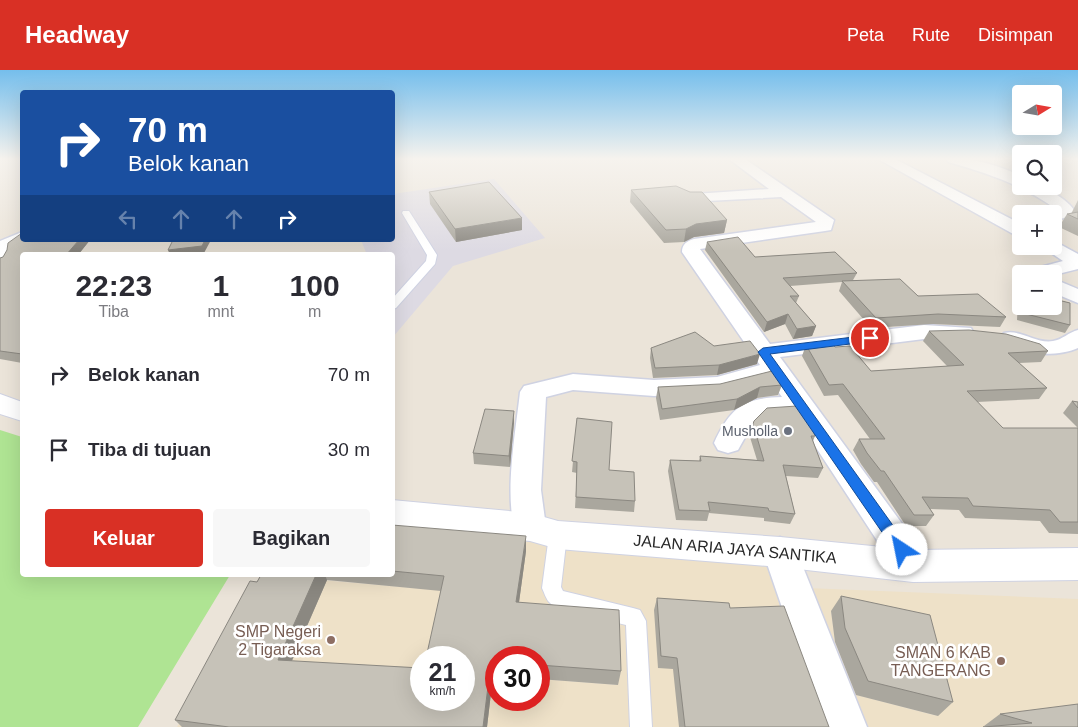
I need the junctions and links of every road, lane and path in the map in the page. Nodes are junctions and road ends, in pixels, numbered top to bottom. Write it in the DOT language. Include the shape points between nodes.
graph roads {
  1 [pos="782,190"];
  2 [pos="944,190"];
  3 [pos="785,192"];
  4 [pos="1044,195"];
  5 [pos="694,199"];
  6 [pos="1061,205"];
  7 [pos="1062,206"];
  8 [pos="406,213"];
  9 [pos="1062,214"];
  10 [pos="1012,225"];
  11 [pos="20,238"];
  12 [pos="1062,253"];
  13 [pos="0,260"];
  14 [pos="1062,268"];
  15 [pos="1062,289"];
  16 [pos="1078,297"];
  17 [pos="395,303"];
  18 [pos="1078,337"];
  19 [pos="769,360"];
  20 [pos="0,403"];
  21 [pos="801,405"];
  22 [pos="20,411"];
  23 [pos="728,443"];
  24 [pos="395,513"];
  25 [pos="544,531"];
  26 [pos="780,552"];
  27 [pos="1078,564"];
  28 [pos="913,566"];
  29 [pos="641,727"];
  30 [pos="844,727"];
  1 -- 3 [label="street"];
  2 -- 10 [label="street"];
  3 -- 5 [label="street"];
  3 -- 19 [label="street" via="826,220 825,226 728,239 691,248"];
  4 -- 6 [label="street"];
  7 -- 9 [label="street" via="1067,212"];
  8 -- 17 [label="lane" via="432,255 431,262"];
  11 -- 13 [label="street" via="2,248"];
  12 -- 14 [label="street" via="1076,264"];
  15 -- 16 [label="street"];
  18 -- 19 [label="street" via="1067,346 1055,349 1006,336 924,332"];
  19 -- 21 [label="street"];
  19 -- 25 [label="street" via="717,385 654,388 573,382 533,392 526,490"];
  20 -- 22 [label="street"];
  21 -- 23 [label="street" via="760,407 747,412 736,422"];
  21 -- 28 [label="street"];
  24 -- 25 [label="street, JALAN ARIA JAYA SANTIKA"];
  25 -- 26 [label="street, JALAN ARIA JAYA SANTIKA"];
  25 -- 29 [label="lane" via="551,588 556,597 633,617 636,621"];
  26 -- 28 [label="street, JALAN ARIA JAYA SANTIKA"];
  26 -- 30 [label="street"];
  27 -- 28 [label="street, JALAN ARIA JAYA SANTIKA"];
}
